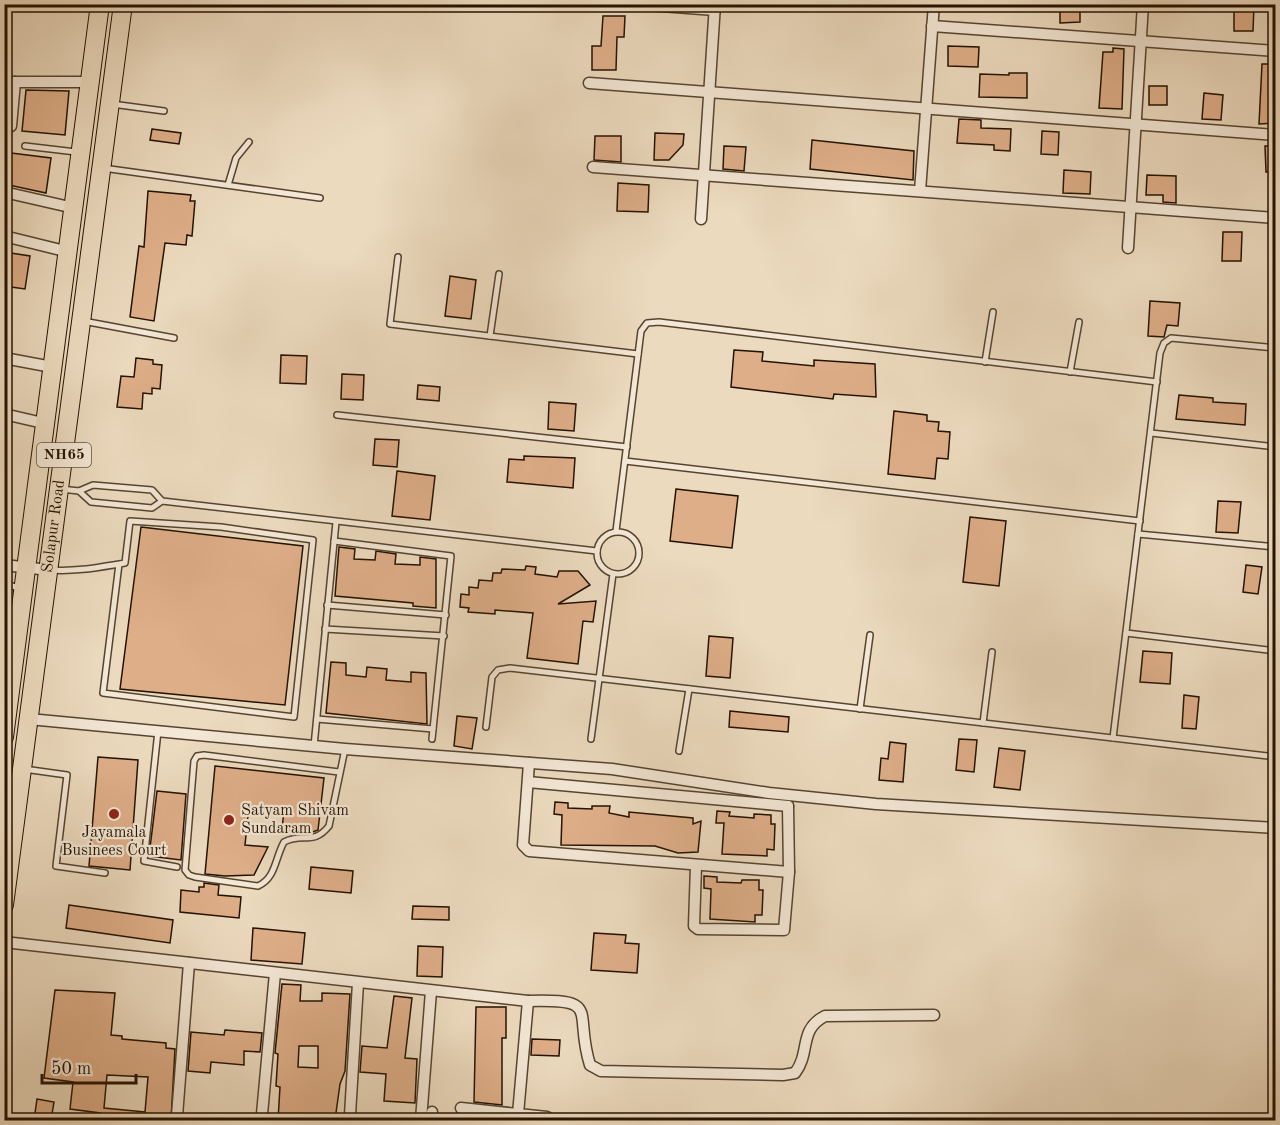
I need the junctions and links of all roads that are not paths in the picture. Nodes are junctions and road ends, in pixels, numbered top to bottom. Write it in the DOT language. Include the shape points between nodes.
graph roads {
  1 [pos="100,4"];
  2 [pos="123,4"];
  3 [pos="634,4"];
  4 [pos="934,4"];
  5 [pos="1143,4"];
  6 [pos="715,7"];
  7 [pos="932,26"];
  8 [pos="1141,41"];
  9 [pos="1275,51"];
  10 [pos="10,82"];
  11 [pos="90,82"];
  12 [pos="589,82"];
  13 [pos="709,92"];
  14 [pos="110,104"];
  15 [pos="926,108"];
  16 [pos="164,111"];
  17 [pos="1136,124"];
  18 [pos="4,129"];
  19 [pos="1275,135"];
  20 [pos="249,142"];
  21 [pos="25,146"];
  22 [pos="81,152"];
  23 [pos="102,167"];
  24 [pos="593,167"];
  25 [pos="704,175"];
  26 [pos="228,185"];
  27 [pos="920,191"];
  28 [pos="4,192"];
  29 [pos="320,198"];
  30 [pos="74,208"];
  31 [pos="1131,208"];
  32 [pos="1275,218"];
  33 [pos="701,219"];
  34 [pos="4,236"];
  35 [pos="1128,248"];
  36 [pos="69,252"];
  37 [pos="398,257"];
  38 [pos="500,274"];
  39 [pos="993,312"];
  40 [pos="81,321"];
  41 [pos="1079,322"];
  42 [pos="490,336"];
  43 [pos="174,338"];
  44 [pos="1275,348"];
  45 [pos="638,354"];
  46 [pos="4,358"];
  47 [pos="985,362"];
  48 [pos="52,367"];
  49 [pos="1070,372"];
  50 [pos="1157,382"];
  51 [pos="4,414"];
  52 [pos="337,415"];
  53 [pos="44,423"];
  54 [pos="1151,433"];
  55 [pos="627,447"];
  56 [pos="1275,447"];
  57 [pos="625,461"];
  58 [pos="59,489"];
  59 [pos="79,491"];
  60 [pos="162,501"];
  61 [pos="1140,521"];
  62 [pos="336,522"];
  63 [pos="616,531"];
  64 [pos="1138,534"];
  65 [pos="334,541"];
  66 [pos="1275,547"];
  67 [pos="597,551"];
  68 [pos="119,564"];
  69 [pos="4,565"];
  70 [pos="26,567"];
  71 [pos="49,570"];
  72 [pos="613,574"];
  73 [pos="4,584"];
  74 [pos="24,589"];
  75 [pos="327,605"];
  76 [pos="446,615"];
  77 [pos="325,629"];
  78 [pos="1126,633"];
  79 [pos="870,635"];
  80 [pos="444,636"];
  81 [pos="1275,651"];
  82 [pos="992,652"];
  83 [pos="599,679"];
  84 [pos="689,689"];
  85 [pos="7,696"];
  86 [pos="860,709"];
  87 [pos="29,719"];
  88 [pos="317,719"];
  89 [pos="983,723"];
  90 [pos="486,727"];
  91 [pos="433,729"];
  92 [pos="158,731"];
  93 [pos="4,737"];
  94 [pos="1113,738"];
  95 [pos="432,739"];
  96 [pos="591,739"];
  97 [pos="314,746"];
  98 [pos="345,749"];
  99 [pos="679,751"];
  100 [pos="1275,757"];
  101 [pos="529,763"];
  102 [pos="22,769"];
  103 [pos="339,772"];
  104 [pos="528,782"];
  105 [pos="770,793"];
  106 [pos="788,806"];
  107 [pos="1275,828"];
  108 [pos="696,866"];
  109 [pos="177,867"];
  110 [pos="789,872"];
  111 [pos="105,873"];
  112 [pos="4,905"];
  113 [pos="4,942"];
  114 [pos="189,963"];
  115 [pos="275,973"];
  116 [pos="358,982"];
  117 [pos="431,990"];
  118 [pos="528,1001"];
  119 [pos="934,1015"];
  120 [pos="461,1108"];
  121 [pos="262,1114"];
  122 [pos="518,1114"];
  123 [pos="350,1115"];
  124 [pos="177,1116"];
  125 [pos="421,1120"];
  126 [pos="546,1120"];
  1 -- 11 [label="highway, Solapur Road / NH65"];
  2 -- 14 [label="highway, Solapur Road / NH65"];
  3 -- 6 [label="street"];
  4 -- 7 [label="street"];
  5 -- 8 [label="street"];
  6 -- 13 [label="street"];
  7 -- 8 [label="street"];
  7 -- 15 [label="street"];
  8 -- 9 [label="street"];
  8 -- 17 [label="street"];
  10 -- 11 [label="street"];
  10 -- 18 [label="street" via="10,126"];
  11 -- 22 [label="highway, Solapur Road / NH65"];
  12 -- 13 [label="street"];
  13 -- 15 [label="street"];
  13 -- 25 [label="street"];
  14 -- 16 [label="lane"];
  14 -- 23 [label="highway, Solapur Road / NH65"];
  15 -- 17 [label="street"];
  15 -- 27 [label="street"];
  17 -- 19 [label="street"];
  17 -- 31 [label="street"];
  20 -- 26 [label="lane" via="236,158"];
  21 -- 22 [label="lane"];
  22 -- 30 [label="highway, Solapur Road / NH65"];
  23 -- 26 [label="lane"];
  23 -- 40 [label="highway, Solapur Road / NH65"];
  24 -- 25 [label="street"];
  25 -- 27 [label="street"];
  25 -- 33 [label="street"];
  26 -- 29 [label="lane"];
  27 -- 31 [label="street"];
  28 -- 30 [label="street"];
  30 -- 36 [label="highway, Solapur Road / NH65"];
  31 -- 32 [label="street"];
  31 -- 35 [label="street"];
  34 -- 36 [label="street"];
  36 -- 48 [label="highway, Solapur Road / NH65"];
  37 -- 42 [label="lane" via="390,324"];
  38 -- 42 [label="lane"];
  39 -- 47 [label="lane"];
  40 -- 43 [label="lane"];
  40 -- 58 [label="highway, Solapur Road / NH65"];
  41 -- 49 [label="lane"];
  42 -- 45 [label="lane"];
  44 -- 50 [label="lane" via="1171,338 1160,353"];
  45 -- 47 [label="lane" via="641,331 647,323 659,322"];
  45 -- 55 [label="lane"];
  46 -- 48 [label="street"];
  47 -- 49 [label="lane"];
  48 -- 53 [label="highway, Solapur Road / NH65"];
  49 -- 50 [label="lane"];
  50 -- 54 [label="lane"];
  51 -- 53 [label="street"];
  52 -- 55 [label="lane"];
  53 -- 70 [label="highway, Solapur Road / NH65"];
  54 -- 56 [label="lane"];
  54 -- 61 [label="lane"];
  55 -- 57 [label="lane"];
  57 -- 61 [label="lane"];
  57 -- 63 [label="lane"];
  58 -- 59 [label="lane"];
  58 -- 71 [label="highway, Solapur Road / NH65"];
  59 -- 60 [label="lane" via="93,485 152,490"];
  59 -- 60 [label="lane" via="91,502 152,508"];
  60 -- 62 [label="lane"];
  61 -- 64 [label="lane"];
  62 -- 65 [label="lane"];
  62 -- 67 [label="lane"];
  63 -- 67 [label="lane" via="603,538"];
  63 -- 72 [label="lane" via="631,535 640,555 627,573"];
  64 -- 66 [label="lane"];
  64 -- 78 [label="lane"];
  65 -- 75 [label="lane"];
  65 -- 76 [label="lane" via="452,556"];
  67 -- 72 [label="lane" via="601,566"];
  68 -- 68 [label="lane" via="125,564 130,521 221,527 313,540 294,717 104,693"];
  68 -- 71 [label="lane" via="76,572"];
  69 -- 70 [label="street"];
  70 -- 71 [label="street"];
  70 -- 74 [label="highway, Solapur Road / NH65"];
  71 -- 87 [label="highway, Solapur Road / NH65"];
  72 -- 83 [label="lane"];
  73 -- 74 [label="lane"];
  74 -- 85 [label="highway, Solapur Road / NH65"];
  75 -- 76 [label="lane"];
  75 -- 77 [label="lane"];
  76 -- 80 [label="lane"];
  77 -- 80 [label="lane"];
  77 -- 88 [label="lane"];
  78 -- 81 [label="lane"];
  78 -- 94 [label="lane"];
  79 -- 86 [label="lane"];
  80 -- 91 [label="lane"];
  82 -- 89 [label="lane"];
  83 -- 84 [label="lane"];
  83 -- 90 [label="lane" via="510,668 498,670 492,676"];
  83 -- 96 [label="lane"];
  84 -- 86 [label="lane"];
  84 -- 99 [label="lane"];
  85 -- 93 [label="highway, Solapur Road / NH65"];
  86 -- 89 [label="lane"];
  87 -- 92 [label="street"];
  87 -- 102 [label="highway, Solapur Road / NH65"];
  88 -- 91 [label="lane"];
  88 -- 97 [label="lane"];
  89 -- 94 [label="lane"];
  91 -- 95 [label="lane"];
  92 -- 97 [label="street"];
  92 -- 109 [label="lane" via="144,861"];
  94 -- 100 [label="lane"];
  97 -- 98 [label="street"];
  98 -- 101 [label="street"];
  98 -- 103 [label="lane"];
  101 -- 104 [label="street"];
  101 -- 105 [label="street" via="612,769"];
  102 -- 111 [label="lane" via="67,775 56,866"];
  102 -- 112 [label="highway, Solapur Road / NH65"];
  103 -- 103 [label="lane" via="196,756 185,870 195,877 258,886 267,882 284,842 293,837 321,836 329,826"];
  104 -- 106 [label="street"];
  104 -- 108 [label="street" via="524,849"];
  105 -- 106 [label="street"];
  105 -- 107 [label="street" via="876,804"];
  106 -- 110 [label="street"];
  108 -- 110 [label="street"];
  108 -- 110 [label="street" via="694,926 702,931 784,930"];
  113 -- 114 [label="street"];
  114 -- 115 [label="street"];
  114 -- 124 [label="street"];
  115 -- 116 [label="street"];
  115 -- 121 [label="street"];
  116 -- 117 [label="street"];
  116 -- 123 [label="street"];
  117 -- 118 [label="street"];
  117 -- 125 [label="street"];
  118 -- 119 [label="street" via="575,1003 582,1011 590,1065 601,1071 795,1073 803,1063 808,1030 825,1016"];
  118 -- 122 [label="street"];
  120 -- 122 [label="street"];
  122 -- 126 [label="street" via="547,1117"];
}
